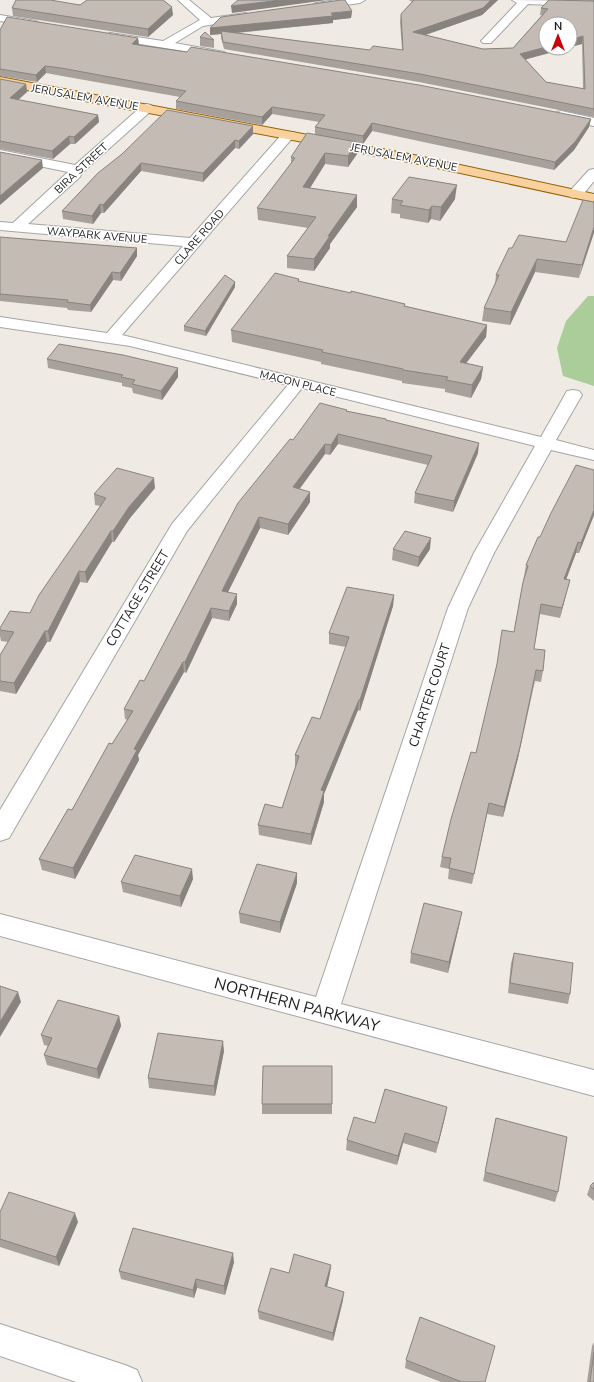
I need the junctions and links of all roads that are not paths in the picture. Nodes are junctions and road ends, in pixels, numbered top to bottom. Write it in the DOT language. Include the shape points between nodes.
graph roads {
  1 [pos="183,0"];
  2 [pos="360,0"];
  3 [pos="521,0"];
  4 [pos="594,4"];
  5 [pos="307,7"];
  6 [pos="254,15"];
  7 [pos="0,18"];
  8 [pos="208,21"];
  9 [pos="47,26"];
  10 [pos="102,35"];
  11 [pos="487,41"];
  12 [pos="165,45"];
  13 [pos="234,57"];
  14 [pos="0,81"];
  15 [pos="147,108"];
  16 [pos="552,113"];
  17 [pos="594,122"];
  18 [pos="289,134"];
  19 [pos="0,154"];
  20 [pos="78,170"];
  21 [pos="594,173"];
  22 [pos="575,194"];
  23 [pos="594,198"];
  24 [pos="0,226"];
  25 [pos="16,228"];
  26 [pos="194,243"];
  27 [pos="0,322"];
  28 [pos="110,339"];
  29 [pos="298,383"];
  30 [pos="573,395"];
  31 [pos="545,443"];
  32 [pos="594,455"];
  33 [pos="0,831"];
  34 [pos="0,925"];
  35 [pos="325,1011"];
  36 [pos="594,1083"];
  37 [pos="0,1340"];
  38 [pos="125,1382"];
  1 -- 8 [label="street"];
  2 -- 5 [label="street"];
  3 -- 4 [label="street"];
  3 -- 11 [label="street"];
  6 -- 8 [label="street"];
  7 -- 9 [label="street"];
  8 -- 12 [label="street" via="194,26"];
  10 -- 12 [label="street"];
  12 -- 13 [label="street"];
  14 -- 15 [label="main road, JERUSALEM AVENUE"];
  15 -- 18 [label="main road, JERUSALEM AVENUE"];
  15 -- 20 [label="street, BIRA STREET"];
  16 -- 17 [label="street"];
  18 -- 22 [label="main road, JERUSALEM AVENUE"];
  18 -- 26 [label="street, CLARE ROAD"];
  19 -- 20 [label="street"];
  20 -- 25 [label="street, BIRA STREET"];
  21 -- 22 [label="street"];
  22 -- 23 [label="main road, JERUSALEM AVENUE"];
  24 -- 25 [label="street, WAYPARK AVENUE"];
  25 -- 26 [label="street, WAYPARK AVENUE"];
  26 -- 28 [label="street, CLARE ROAD"];
  27 -- 28 [label="street, MACON PLACE"];
  28 -- 29 [label="street, MACON PLACE" via="130,341"];
  29 -- 31 [label="street, MACON PLACE"];
  29 -- 33 [label="street, COTTAGE STREET" via="179,528"];
  30 -- 31 [label="street, CHARTER COURT"];
  31 -- 32 [label="street, MACON PLACE"];
  31 -- 35 [label="street, CHARTER COURT" via="484,552 458,608"];
  34 -- 35 [label="street, NORTHERN PARKWAY"];
  35 -- 36 [label="street, NORTHERN PARKWAY"];
  37 -- 38 [label="street"];
}
